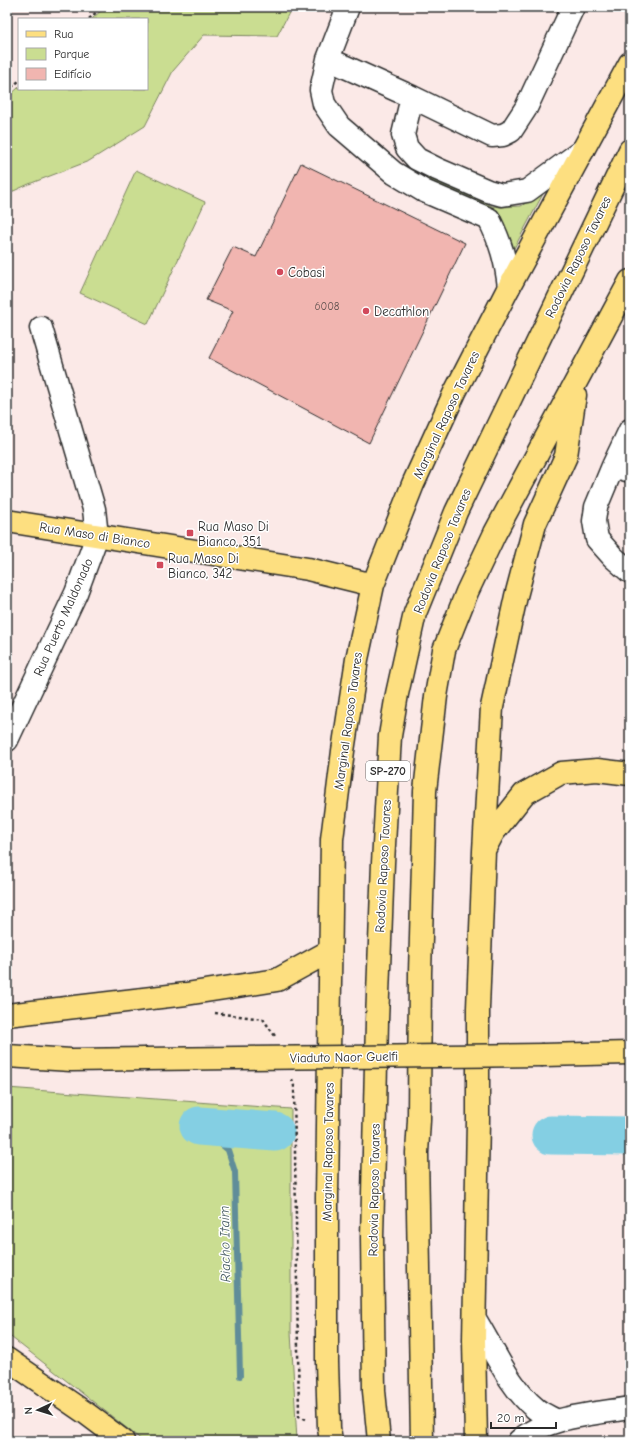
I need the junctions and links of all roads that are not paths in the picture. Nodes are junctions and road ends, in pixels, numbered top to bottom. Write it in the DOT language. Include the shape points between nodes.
graph roads {
  1 [pos="348,7"];
  2 [pos="573,7"];
  3 [pos="328,59"];
  4 [pos="630,63"];
  5 [pos="412,96"];
  6 [pos="583,150"];
  7 [pos="630,150"];
  8 [pos="630,281"];
  9 [pos="509,287"];
  10 [pos="630,300"];
  11 [pos="607,325"];
  12 [pos="41,328"];
  13 [pos="578,376"];
  14 [pos="630,430"];
  15 [pos="622,469"];
  16 [pos="7,521"];
  17 [pos="97,536"];
  18 [pos="630,572"];
  19 [pos="372,585"];
  20 [pos="7,740"];
  21 [pos="630,774"];
  22 [pos="484,851"];
  23 [pos="330,951"];
  24 [pos="7,1015"];
  25 [pos="630,1053"];
  26 [pos="7,1056"];
  27 [pos="475,1319"];
  28 [pos="7,1359"];
  29 [pos="630,1408"];
  30 [pos="558,1421"];
  31 [pos="330,1435"];
  32 [pos="123,1441"];
  33 [pos="379,1441"];
  34 [pos="422,1441"];
  35 [pos="476,1441"];
  36 [pos="519,1441"];
  1 -- 3 [label="street"];
  2 -- 5 [label="street" via="526,108 511,131 504,135 492,136"];
  3 -- 5 [label="street"];
  3 -- 9 [label="street" via="321,90 324,104 339,126 394,173 424,192 489,219 507,267"];
  4 -- 6 [label="main road, Marginal Raposo Tavares"];
  5 -- 6 [label="street" via="403,135 406,148 417,159 437,170 488,191 502,195 527,191"];
  6 -- 9 [label="main road, Marginal Raposo Tavares"];
  7 -- 33 [label="main road, Rodovia Raposo Tavares / SP-270" via="456,512 415,613 397,694 390,736 377,1029 372,1238 374,1391"];
  8 -- 11 [label="main road, SP-270"];
  9 -- 19 [label="main road, Marginal Raposo Tavares" via="455,392 416,477"];
  10 -- 11 [label="street"];
  11 -- 13 [label="main road, SP-270"];
  12 -- 17 [label="street, Rua Puerto Maldonado" via="94,509"];
  13 -- 22 [label="main road" via="566,456 535,524 516,596 492,707"];
  13 -- 34 [label="main road, SP-270" via="495,533 467,592 444,650 436,696 425,791 420,973 417,1153"];
  14 -- 15 [label="street"];
  15 -- 18 [label="street" via="596,507 594,521 597,540"];
  16 -- 17 [label="main road, Rua Maso di Bianco"];
  17 -- 19 [label="main road, Rua Maso di Bianco" via="308,569"];
  17 -- 20 [label="street, Rua Puerto Maldonado" via="76,593"];
  19 -- 23 [label="main road, Marginal Raposo Tavares" via="357,659 333,832"];
  21 -- 22 [label="main road" via="597,770 561,773 524,794 493,833"];
  22 -- 27 [label="main road" via="478,1008"];
  23 -- 24 [label="main road" via="277,980 186,994"];
  23 -- 31 [label="main road, Marginal Raposo Tavares" via="327,1228"];
  25 -- 26 [label="main road, Viaduto Naor Guelfi, bridge" via="71,1060"];
  27 -- 30 [label="street" via="522,1396 536,1409"];
  27 -- 35 [label="main road"];
  28 -- 32 [label="main road"];
  29 -- 30 [label="street"];
  30 -- 36 [label="street" via="527,1433"];
}
